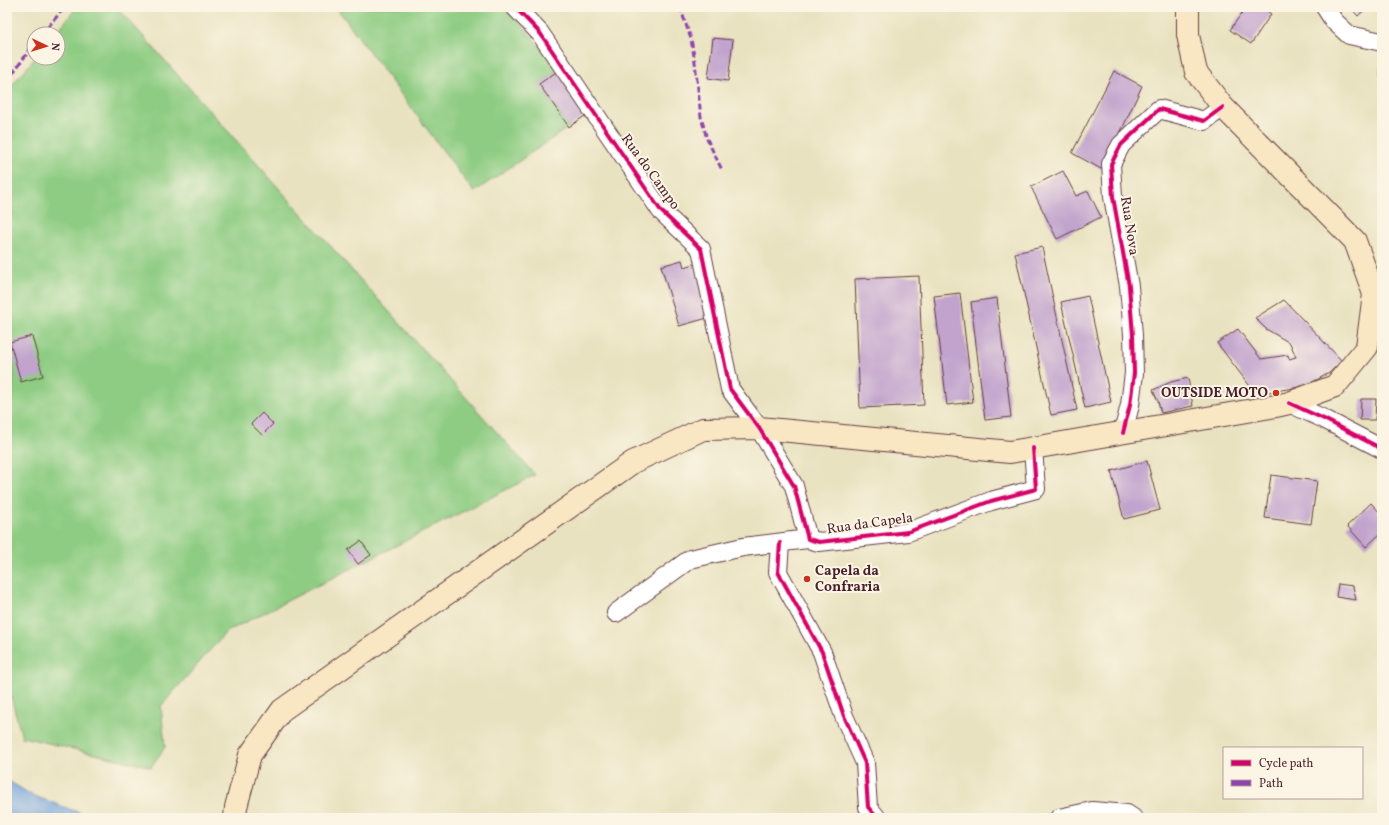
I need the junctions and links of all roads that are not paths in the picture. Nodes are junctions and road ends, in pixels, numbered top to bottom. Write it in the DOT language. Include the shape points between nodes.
graph roads {
  1 [pos="515,7"];
  2 [pos="1188,7"];
  3 [pos="1325,7"];
  4 [pos="1382,42"];
  5 [pos="1223,107"];
  6 [pos="1289,403"];
  7 [pos="759,428"];
  8 [pos="1123,433"];
  9 [pos="1032,448"];
  10 [pos="1382,449"];
  11 [pos="808,539"];
  12 [pos="780,543"];
  13 [pos="616,613"];
  14 [pos="235,812"];
  15 [pos="877,818"];
  16 [pos="1059,818"];
  17 [pos="1133,818"];
  1 -- 7 [label="street, Rua do Campo" via="540,33 661,212 701,249 730,389"];
  2 -- 5 [label="main road" via="1188,35 1196,72"];
  3 -- 4 [label="street" via="1334,21 1349,35"];
  5 -- 6 [label="main road" via="1355,241 1374,294 1367,347 1335,386"];
  5 -- 8 [label="street, Rua Nova" via="1204,121 1159,109 1121,145 1111,164 1113,197 1129,286 1133,335 1134,373"];
  6 -- 8 [label="main road"];
  6 -- 10 [label="street"];
  7 -- 9 [label="main road" via="1010,452"];
  7 -- 11 [label="street, Rua da Capela" via="794,486"];
  7 -- 14 [label="main road" via="703,429 632,462 282,710 250,755"];
  8 -- 9 [label="main road"];
  9 -- 11 [label="street, Rua da Capela" via="1036,489 991,501 908,532 819,542"];
  11 -- 12 [label="street"];
  12 -- 13 [label="street" via="743,547 690,559"];
  12 -- 15 [label="street" via="778,572 822,652 844,716 864,763 868,807"];
  16 -- 17 [label="street" via="1092,811 1127,814"];
}
